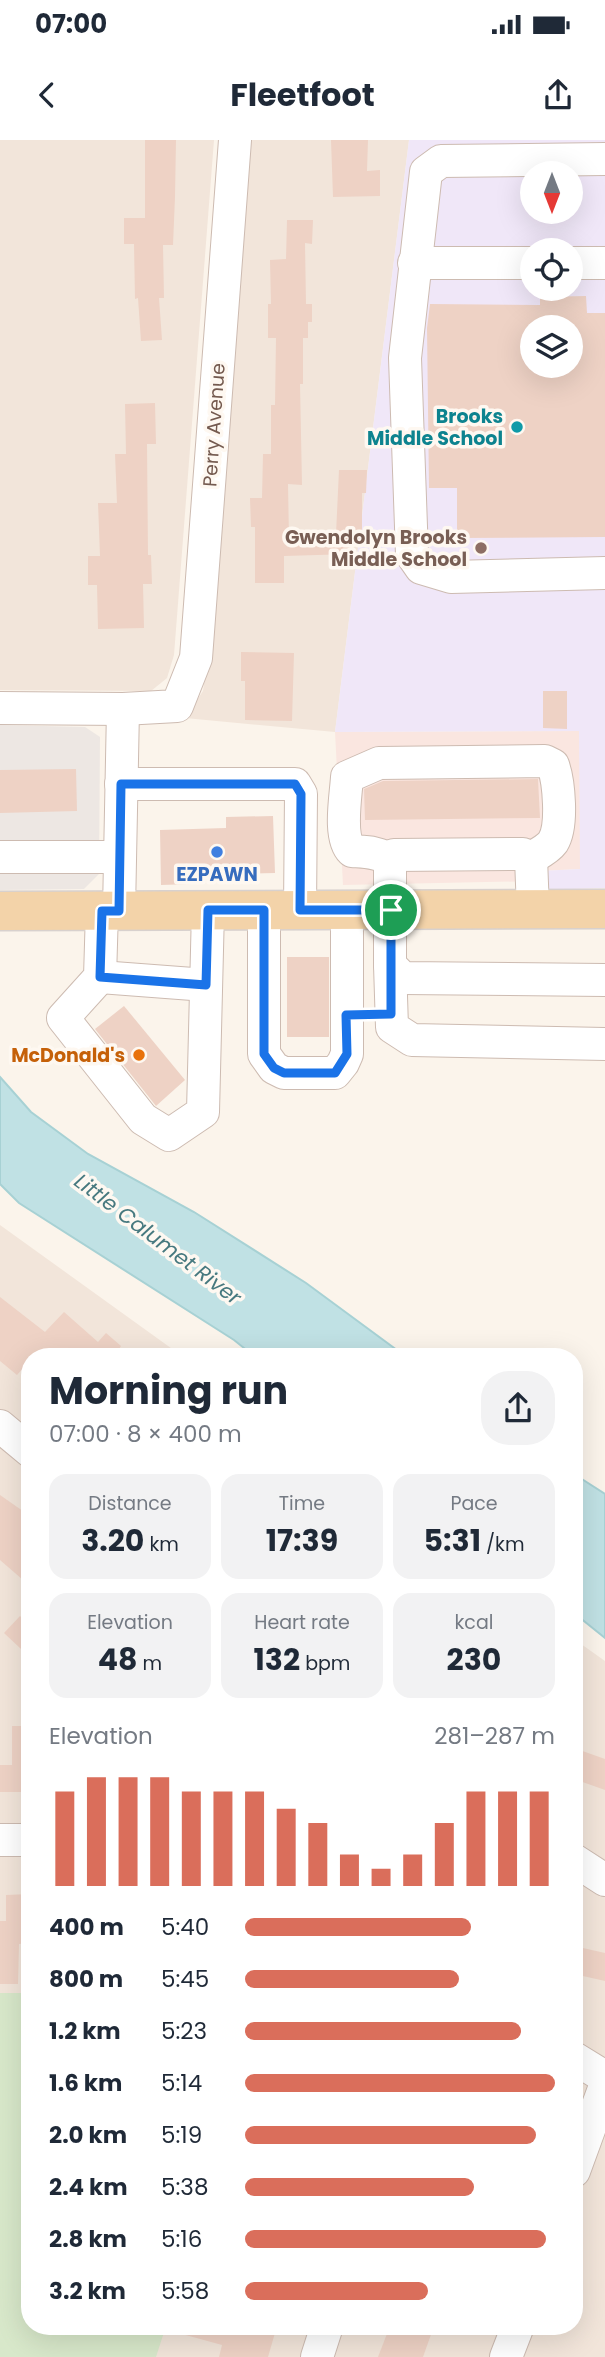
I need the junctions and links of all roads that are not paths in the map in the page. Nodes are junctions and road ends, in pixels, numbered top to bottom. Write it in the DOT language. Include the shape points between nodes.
graph roads {
  1 [pos="235,140"];
  2 [pos="605,159"];
  3 [pos="414,263"];
  4 [pos="520,263"];
  5 [pos="583,263"];
  6 [pos="605,263"];
  7 [pos="605,573"];
  8 [pos="0,708"];
  9 [pos="122,709"];
  10 [pos="121,784"];
  11 [pos="541,852"];
  12 [pos="0,857"];
  13 [pos="120,857"];
  14 [pos="390,860"];
  15 [pos="605,909"];
  16 [pos="208,910"];
  17 [pos="282,910"];
  18 [pos="346,910"];
  19 [pos="391,910"];
  20 [pos="533,910"];
  21 [pos="0,911"];
  22 [pos="110,911"];
  23 [pos="390,969"];
  24 [pos="346,973"];
  25 [pos="100,977"];
  26 [pos="605,980"];
  27 [pos="206,985"];
  28 [pos="391,1014"];
  29 [pos="346,1015"];
  30 [pos="605,1044"];
  31 [pos="0,1426"];
  32 [pos="21,1444"];
  33 [pos="0,1840"];
  34 [pos="21,1840"];
  35 [pos="583,1866"];
  36 [pos="605,1880"];
  37 [pos="583,2064"];
  38 [pos="605,2077"];
  39 [pos="605,2086"];
  40 [pos="583,2146"];
  41 [pos="324,2335"];
  42 [pos="515,2335"];
  43 [pos="317,2357"];
  44 [pos="506,2357"];
  1 -- 9 [label="street, Perry Avenue" via="196,658 177,706"];
  2 -- 3 [label="street" via="441,161 426,172"];
  3 -- 4 [label="street"];
  3 -- 7 [label="street" via="405,358 412,555 421,568 451,577"];
  5 -- 6 [label="street"];
  8 -- 9 [label="street"];
  9 -- 10 [label="street"];
  10 -- 13 [label="street"];
  10 -- 17 [label="street" via="295,784 301,794"];
  11 -- 14 [label="street" via="394,855"];
  11 -- 14 [label="street" via="558,834 553,765 545,761 379,762 347,777 344,817 352,851"];
  11 -- 20 [label="street"];
  12 -- 13 [label="street"];
  13 -- 22 [label="street"];
  14 -- 19 [label="street"];
  15 -- 20 [label="main road"];
  16 -- 17 [label="main road"];
  16 -- 22 [label="main road"];
  16 -- 27 [label="street"];
  17 -- 18 [label="main road"];
  17 -- 29 [label="street" via="264,1054 284,1073 335,1073 347,1054"];
  18 -- 19 [label="main road"];
  18 -- 24 [label="street"];
  19 -- 20 [label="main road"];
  19 -- 23 [label="street"];
  21 -- 22 [label="main road"];
  22 -- 25 [label="street"];
  23 -- 24 [label="street"];
  23 -- 26 [label="street" via="403,978"];
  23 -- 28 [label="street"];
  24 -- 29 [label="street"];
  25 -- 27 [label="street"];
  25 -- 27 [label="street" via="63,1018 143,1119 169,1135 203,1112"];
  28 -- 29 [label="street"];
  28 -- 30 [label="street" via="392,1027 412,1040"];
  31 -- 32 [label="street"];
  33 -- 34 [label="street"];
  35 -- 36 [label="street"];
  37 -- 38 [label="street"];
  39 -- 40 [label="street"];
  41 -- 43 [label="street"];
  42 -- 44 [label="street"];
}
